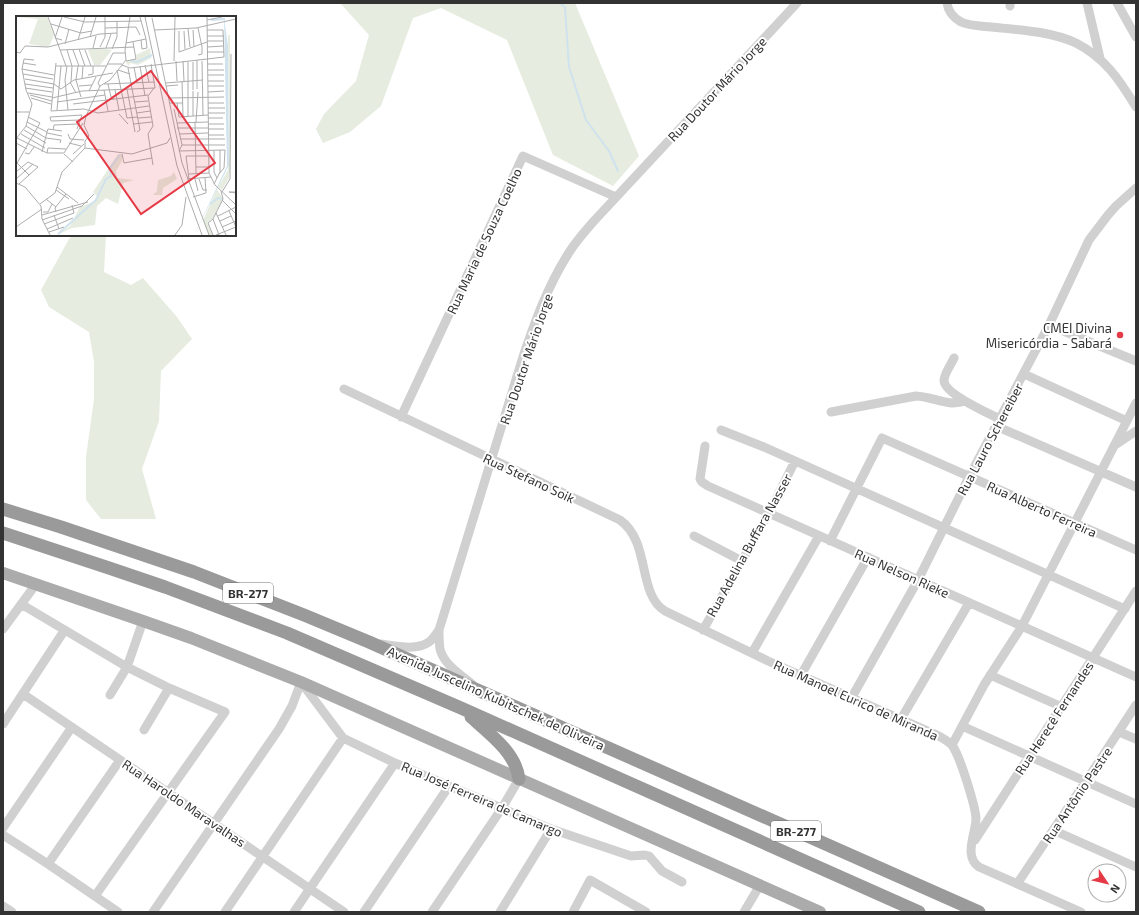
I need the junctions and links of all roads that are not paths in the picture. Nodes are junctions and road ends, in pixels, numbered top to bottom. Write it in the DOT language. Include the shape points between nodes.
graph roads {
  1 [pos="797,3"];
  2 [pos="947,3"];
  3 [pos="1087,3"];
  4 [pos="1117,3"];
  5 [pos="1136,37"];
  6 [pos="1100,58"];
  7 [pos="1136,107"];
  8 [pos="1136,188"];
  9 [pos="616,197"];
  10 [pos="1049,325"];
  11 [pos="954,358"];
  12 [pos="1136,361"];
  13 [pos="1024,374"];
  14 [pos="344,390"];
  15 [pos="966,401"];
  16 [pos="1136,403"];
  17 [pos="831,412"];
  18 [pos="401,417"];
  19 [pos="1127,421"];
  20 [pos="998,423"];
  21 [pos="721,430"];
  22 [pos="1136,431"];
  23 [pos="1115,445"];
  24 [pos="705,446"];
  25 [pos="491,460"];
  26 [pos="795,461"];
  27 [pos="1101,472"];
  28 [pos="969,477"];
  29 [pos="1136,487"];
  30 [pos="857,488"];
  31 [pos="3,509"];
  32 [pos="769,514"];
  33 [pos="1075,523"];
  34 [pos="944,528"];
  35 [pos="3,533"];
  36 [pos="694,536"];
  37 [pos="819,536"];
  38 [pos="830,541"];
  39 [pos="1136,550"];
  40 [pos="868,558"];
  41 [pos="742,561"];
  42 [pos="3,573"];
  43 [pos="1049,575"];
  44 [pos="918,580"];
  45 [pos="36,584"];
  46 [pos="1136,591"];
  47 [pos="970,603"];
  48 [pos="21,604"];
  49 [pos="1125,609"];
  50 [pos="665,612"];
  51 [pos="143,620"];
  52 [pos="1022,626"];
  53 [pos="3,629"];
  54 [pos="439,630"];
  55 [pos="703,630"];
  56 [pos="64,631"];
  57 [pos="369,642"];
  58 [pos="752,654"];
  59 [pos="1094,658"];
  60 [pos="127,667"];
  61 [pos="990,675"];
  62 [pos="801,676"];
  63 [pos="1136,677"];
  64 [pos="301,682"];
  65 [pos="169,688"];
  66 [pos="23,694"];
  67 [pos="110,695"];
  68 [pos="486,695"];
  69 [pos="852,698"];
  70 [pos="1136,705"];
  71 [pos="1062,706"];
  72 [pos="461,708"];
  73 [pos="901,719"];
  74 [pos="3,724"];
  75 [pos="962,726"];
  76 [pos="72,727"];
  77 [pos="144,730"];
  78 [pos="1119,732"];
  79 [pos="343,738"];
  80 [pos="1136,739"];
  81 [pos="952,745"];
  82 [pos="1029,756"];
  83 [pos="120,760"];
  84 [pos="396,763"];
  85 [pos="519,779"];
  86 [pos="1086,782"];
  87 [pos="449,786"];
  88 [pos="168,792"];
  89 [pos="1136,804"];
  90 [pos="502,808"];
  91 [pos="214,824"];
  92 [pos="3,828"];
  93 [pos="551,829"];
  94 [pos="1053,830"];
  95 [pos="3,835"];
  96 [pos="972,845"];
  97 [pos="262,856"];
  98 [pos="48,864"];
  99 [pos="1136,867"];
  100 [pos="682,882"];
  101 [pos="1017,884"];
  102 [pos="760,886"];
  103 [pos="310,889"];
  104 [pos="95,896"];
  105 [pos="3,906"];
  106 [pos="804,909"];
  107 [pos="12,912"];
  108 [pos="118,912"];
  109 [pos="153,912"];
  110 [pos="225,912"];
  111 [pos="294,912"];
  112 [pos="344,912"];
  113 [pos="364,912"];
  114 [pos="432,912"];
  115 [pos="500,912"];
  116 [pos="573,912"];
  117 [pos="646,912"];
  118 [pos="744,912"];
  119 [pos="820,912"];
  120 [pos="919,912"];
  121 [pos="978,912"];
  122 [pos="1081,912"];
  1 -- 9 [label="street, Rua Doutor Mário Jorge"];
  2 -- 6 [label="street" via="950,12 961,22 1061,38 1074,42"];
  3 -- 6 [label="street"];
  4 -- 5 [label="street"];
  6 -- 7 [label="street" via="1122,84"];
  8 -- 10 [label="street, Rua Lauro Schereiber" via="1116,206 1093,233"];
  9 -- 18 [label="street, Rua Maria de Souza Coelho" via="523,156"];
  9 -- 25 [label="street, Rua Doutor Mário Jorge" via="572,248 547,294"];
  10 -- 12 [label="street"];
  10 -- 13 [label="street, Rua Lauro Schereiber"];
  11 -- 15 [label="street" via="944,379 945,384"];
  13 -- 19 [label="street"];
  13 -- 20 [label="street, Rua Lauro Schereiber"];
  14 -- 18 [label="street, Rua Stefano Soik"];
  15 -- 17 [label="street" via="952,404 916,396"];
  15 -- 20 [label="street"];
  16 -- 19 [label="street"];
  18 -- 25 [label="street, Rua Stefano Soik"];
  19 -- 23 [label="street"];
  20 -- 27 [label="street"];
  20 -- 28 [label="street, Rua Lauro Schereiber"];
  21 -- 26 [label="street"];
  22 -- 23 [label="street"];
  23 -- 27 [label="street"];
  24 -- 32 [label="street, Rua Nelson Rieke" via="700,475 702,482"];
  25 -- 50 [label="street, Rua Stefano Soik" via="626,524 637,541 652,596 657,606"];
  25 -- 54 [label="street, Rua Doutor Mário Jorge"];
  26 -- 30 [label="street"];
  26 -- 32 [label="street, Rua Adelina Buffara Nasser"];
  27 -- 29 [label="street"];
  27 -- 33 [label="street"];
  28 -- 30 [label="street, Rua Alberto Ferreira" via="882,438"];
  28 -- 33 [label="street, Rua Alberto Ferreira"];
  28 -- 34 [label="street, Rua Lauro Schereiber"];
  30 -- 34 [label="street"];
  30 -- 38 [label="street"];
  31 -- 57 [label="highway, Avenida Juscelino Kubitschek de Oliveira / BR-277" via="194,572"];
  32 -- 37 [label="street, Rua Nelson Rieke"];
  32 -- 41 [label="street, Rua Adelina Buffara Nasser"];
  33 -- 39 [label="street, Rua Alberto Ferreira"];
  33 -- 43 [label="street"];
  34 -- 43 [label="street"];
  34 -- 44 [label="street, Rua Lauro Schereiber"];
  35 -- 72 [label="highway, Avenida Juscelino Kubitschek de Oliveira / BR-277" via="228,610"];
  36 -- 41 [label="street"];
  37 -- 38 [label="street, Rua Nelson Rieke"];
  37 -- 58 [label="street"];
  38 -- 40 [label="street, Rua Nelson Rieke"];
  40 -- 44 [label="street, Rua Nelson Rieke"];
  40 -- 62 [label="street"];
  41 -- 55 [label="street, Rua Adelina Buffara Nasser"];
  42 -- 45 [label="main road"];
  43 -- 49 [label="street"];
  43 -- 52 [label="street"];
  44 -- 47 [label="street, Rua Nelson Rieke"];
  44 -- 69 [label="street, Rua Lauro Schereiber"];
  45 -- 48 [label="street"];
  45 -- 51 [label="main road"];
  46 -- 49 [label="street, Rua Herecê Fernandes"];
  47 -- 52 [label="street, Rua Nelson Rieke"];
  47 -- 73 [label="street"];
  48 -- 53 [label="street"];
  48 -- 56 [label="street"];
  49 -- 59 [label="street, Rua Herecê Fernandes"];
  50 -- 55 [label="street, Rua Manoel Eurico de Miranda"];
  51 -- 60 [label="street"];
  51 -- 64 [label="main road"];
  52 -- 59 [label="street, Rua Nelson Rieke"];
  52 -- 61 [label="street"];
  54 -- 57 [label="street, Rua Doutor Mário Jorge" via="429,642 416,647"];
  54 -- 68 [label="street, Rua Doutor Mário Jorge" via="440,648 444,659"];
  55 -- 58 [label="street, Rua Manoel Eurico de Miranda"];
  56 -- 60 [label="street"];
  56 -- 66 [label="street"];
  57 -- 68 [label="highway, Avenida Juscelino Kubitschek de Oliveira / BR-277"];
  58 -- 62 [label="street, Rua Manoel Eurico de Miranda"];
  59 -- 63 [label="street, Rua Nelson Rieke"];
  59 -- 71 [label="street, Rua Herecê Fernandes"];
  60 -- 65 [label="street"];
  60 -- 67 [label="street"];
  61 -- 71 [label="street"];
  61 -- 75 [label="street"];
  62 -- 69 [label="street, Rua Manoel Eurico de Miranda"];
  64 -- 79 [label="street, Rua José Ferreira de Camargo"];
  64 -- 85 [label="main road"];
  64 -- 91 [label="street" via="286,718"];
  65 -- 77 [label="street"];
  65 -- 88 [label="street" via="224,712"];
  66 -- 74 [label="street"];
  66 -- 76 [label="street, Rua Haroldo Maravalhas"];
  68 -- 121 [label="highway, Avenida Juscelino Kubitschek de Oliveira / BR-277"];
  69 -- 73 [label="street, Rua Manoel Eurico de Miranda"];
  70 -- 78 [label="street, Rua Antônio Pastre"];
  71 -- 82 [label="street, Rua Herecê Fernandes"];
  72 -- 85 [label="highway" via="487,730 507,752 515,764"];
  72 -- 120 [label="highway, Avenida Juscelino Kubitschek de Oliveira / BR-277"];
  73 -- 81 [label="street, Rua Manoel Eurico de Miranda" via="937,735"];
  75 -- 81 [label="street"];
  75 -- 82 [label="street"];
  76 -- 83 [label="street, Rua Haroldo Maravalhas"];
  76 -- 92 [label="street"];
  78 -- 80 [label="street"];
  78 -- 86 [label="street, Rua Antônio Pastre"];
  79 -- 84 [label="street, Rua José Ferreira de Camargo"];
  79 -- 97 [label="street"];
  81 -- 96 [label="street, Rua Manoel Eurico de Miranda" via="976,816"];
  82 -- 86 [label="street"];
  82 -- 96 [label="street, Rua Herecê Fernandes"];
  83 -- 88 [label="street, Rua Haroldo Maravalhas"];
  83 -- 98 [label="street"];
  84 -- 87 [label="street, Rua José Ferreira de Camargo"];
  84 -- 103 [label="street"];
  85 -- 90 [label="street"];
  85 -- 102 [label="main road"];
  86 -- 89 [label="street"];
  86 -- 94 [label="street, Rua Antônio Pastre"];
  87 -- 90 [label="street, Rua José Ferreira de Camargo"];
  87 -- 113 [label="street"];
  88 -- 91 [label="street, Rua Haroldo Maravalhas"];
  88 -- 104 [label="street"];
  90 -- 93 [label="street, Rua José Ferreira de Camargo"];
  90 -- 114 [label="street"];
  91 -- 97 [label="street, Rua Haroldo Maravalhas"];
  91 -- 109 [label="street"];
  93 -- 100 [label="street, Rua José Ferreira de Camargo" via="632,856 649,856 662,871"];
  93 -- 115 [label="street"];
  94 -- 99 [label="street"];
  94 -- 101 [label="street, Rua Antônio Pastre"];
  95 -- 98 [label="street"];
  96 -- 101 [label="street, Rua Manoel Eurico de Miranda" via="975,864"];
  97 -- 103 [label="street, Rua Haroldo Maravalhas"];
  97 -- 110 [label="street"];
  98 -- 104 [label="street"];
  101 -- 122 [label="street"];
  102 -- 106 [label="main road"];
  102 -- 118 [label="street"];
  103 -- 111 [label="street"];
  103 -- 112 [label="street, Rua Haroldo Maravalhas"];
  104 -- 108 [label="street"];
  105 -- 107 [label="street"];
  106 -- 119 [label="main road"];
  116 -- 117 [label="street" via="590,880"];
}
